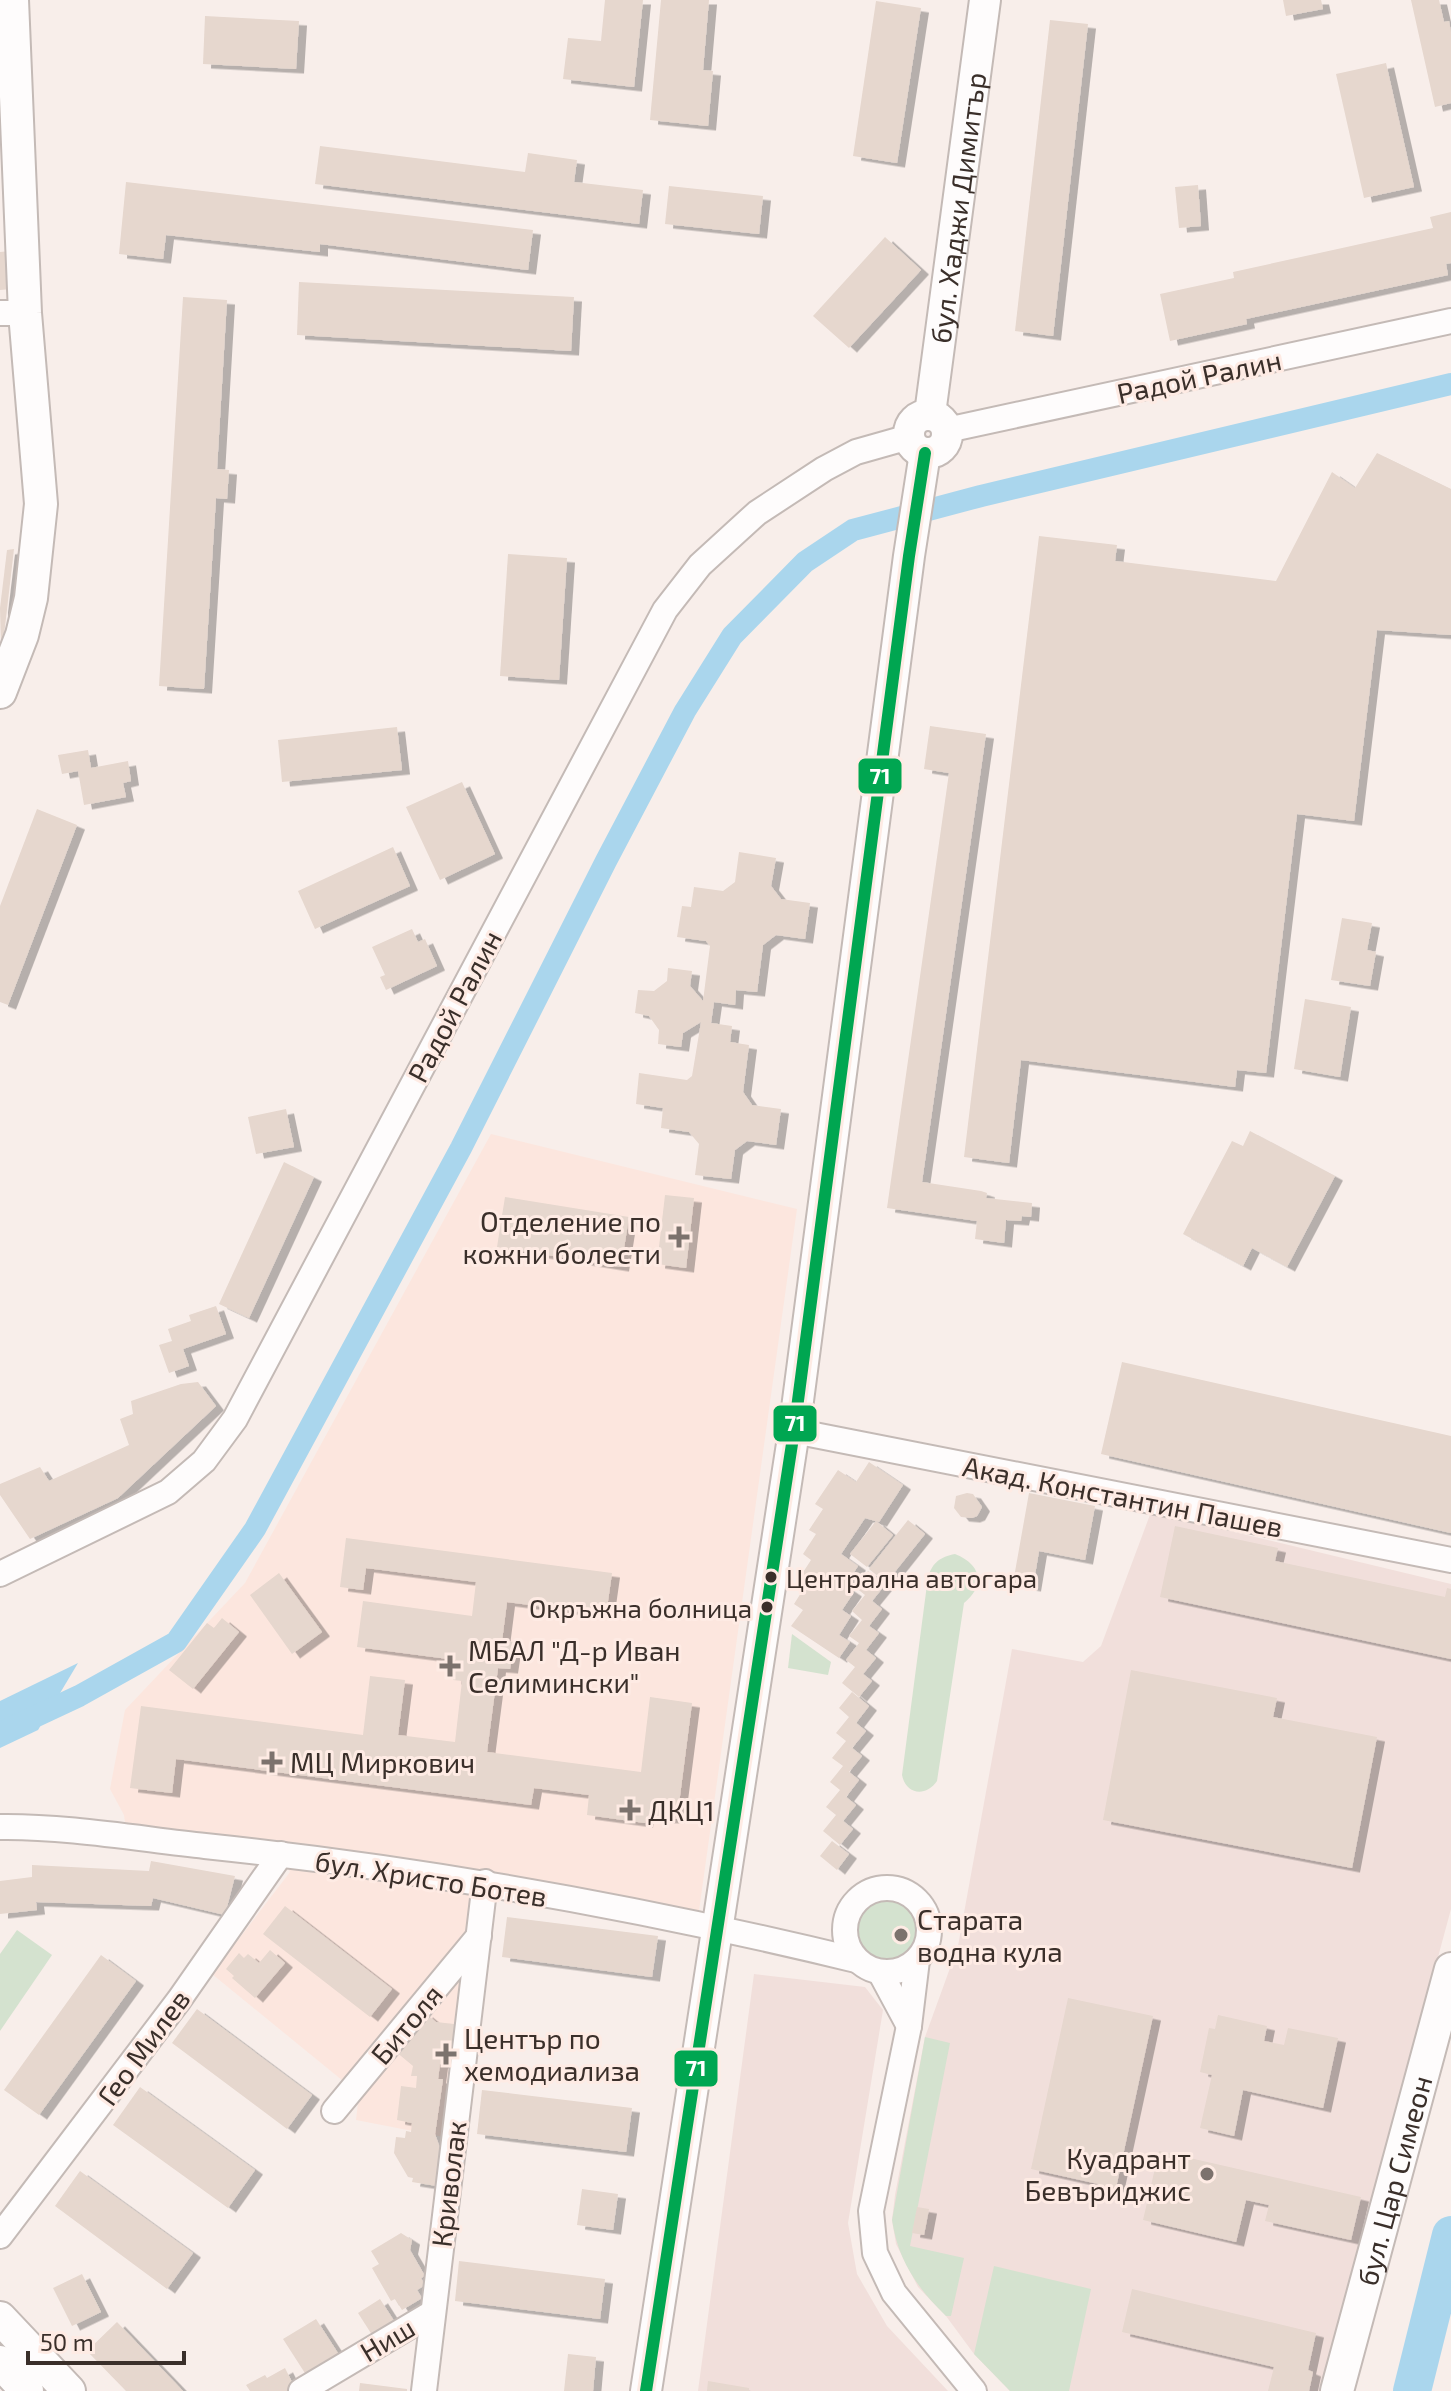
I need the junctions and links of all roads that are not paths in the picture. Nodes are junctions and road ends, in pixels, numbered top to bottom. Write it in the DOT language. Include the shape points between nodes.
graph roads {
  1 [pos="12,0"];
  2 [pos="985,0"];
  3 [pos="12,313"];
  4 [pos="1451,321"];
  5 [pos="938,422"];
  6 [pos="918,455"];
  7 [pos="0,692"];
  8 [pos="794,1431"];
  9 [pos="1451,1560"];
  10 [pos="0,1574"];
  11 [pos="0,1827"];
  12 [pos="281,1854"];
  13 [pos="485,1882"];
  14 [pos="845,1922"];
  15 [pos="716,1928"];
  16 [pos="479,1936"];
  17 [pos="792,1944"];
  18 [pos="856,1960"];
  19 [pos="917,1960"];
  20 [pos="1451,1969"];
  21 [pos="880,1972"];
  22 [pos="909,2026"];
  23 [pos="334,2111"];
  24 [pos="0,2236"];
  25 [pos="432,2313"];
  26 [pos="0,2318"];
  27 [pos="0,2362"];
  28 [pos="27,2391"];
  29 [pos="69,2391"];
  30 [pos="301,2391"];
  31 [pos="424,2391"];
  32 [pos="646,2391"];
  33 [pos="974,2391"];
  34 [pos="1337,2391"];
  1 -- 3 [label="main road"];
  2 -- 5 [label="street, бул. Хаджи Димитър"];
  3 -- 7 [label="main road" via="41,504 31,598"];
  4 -- 5 [label="street, Радой Ралин"];
  5 -- 6 [label="street" via="920,416 912,422"];
  6 -- 8 [label="street"];
  6 -- 10 [label="street, Радой Ралин" via="856,452 757,513 700,565 665,610 235,1419 204,1461 168,1492"];
  8 -- 9 [label="street, Акад. Константин Пашев"];
  8 -- 15 [label="street"];
  11 -- 12 [label="street, бул. Христо Ботев"];
  12 -- 13 [label="street, бул. Христо Ботев"];
  12 -- 24 [label="street, Гео Милев" via="179,2000"];
  13 -- 15 [label="street, бул. Христо Ботев"];
  13 -- 16 [label="street, Криволак"];
  14 -- 17 [label="street"];
  14 -- 18 [label="street" via="846,1942"];
  14 -- 19 [label="street" via="852,1905 866,1893 883,1888 902,1891 919,1903 928,1923 926,1946"];
  15 -- 17 [label="street, бул. Христо Ботев"];
  15 -- 32 [label="street"];
  16 -- 23 [label="street, Битоля"];
  16 -- 25 [label="street, Криволак"];
  17 -- 18 [label="street, бул. Христо Ботев"];
  18 -- 21 [label="street"];
  19 -- 21 [label="street" via="906,1968"];
  19 -- 22 [label="street"];
  20 -- 34 [label="main road, бул. Цар Симеон"];
  21 -- 22 [label="street"];
  22 -- 33 [label="street" via="871,2211 875,2253 894,2293"];
  25 -- 30 [label="street, Ниш"];
  25 -- 31 [label="street, Криволак"];
  26 -- 29 [label="main road"];
  27 -- 28 [label="main road"];
}
